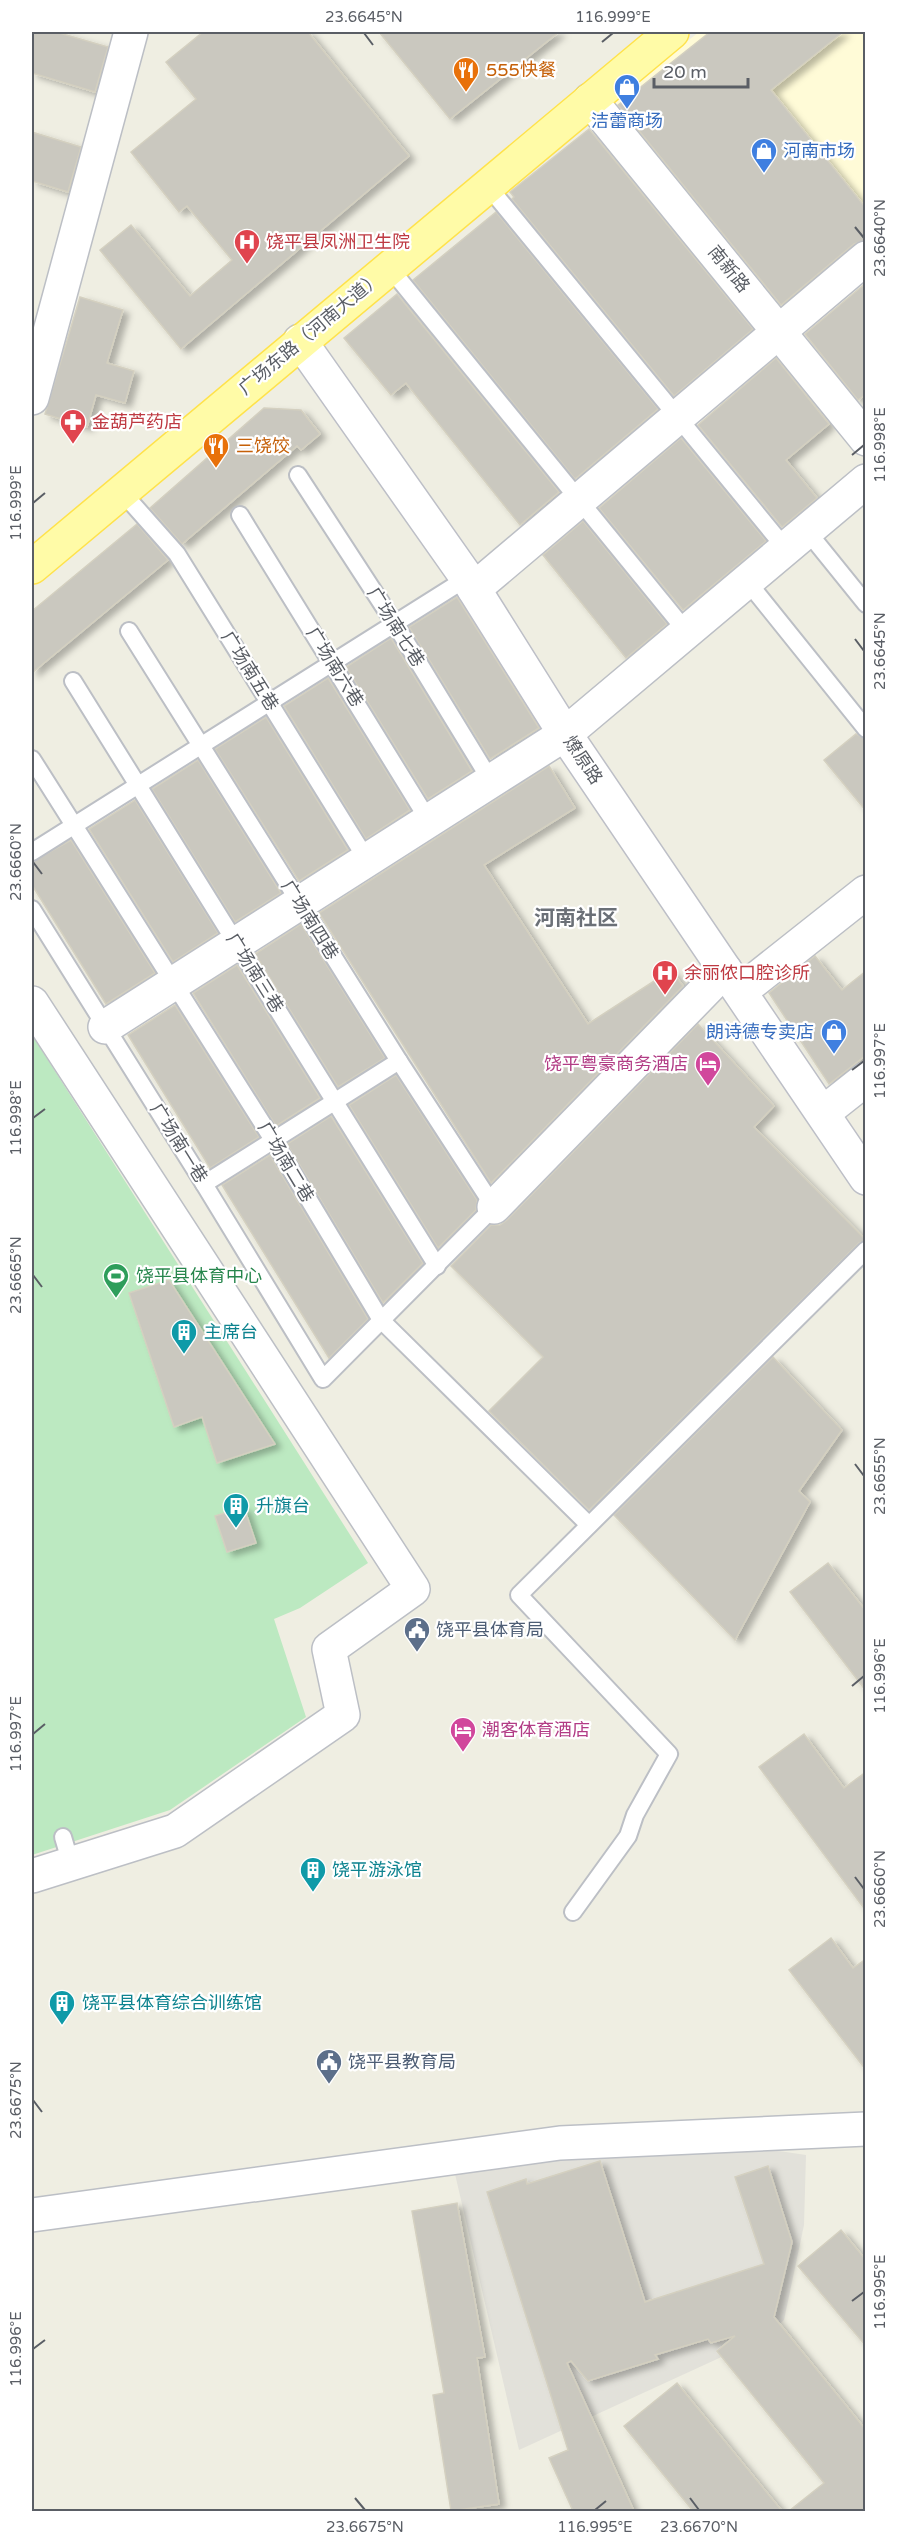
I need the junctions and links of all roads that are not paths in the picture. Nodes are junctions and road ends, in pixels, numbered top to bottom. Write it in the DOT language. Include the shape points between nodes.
graph roads {
  1 [pos="131,32"];
  2 [pos="672,32"];
  3 [pos="590,100"];
  4 [pos="487,185"];
  5 [pos="866,258"];
  6 [pos="389,267"];
  7 [pos="780,331"];
  8 [pos="300,341"];
  9 [pos="32,398"];
  10 [pos="677,417"];
  11 [pos="866,439"];
  12 [pos="298,475"];
  13 [pos="866,481"];
  14 [pos="122,492"];
  15 [pos="579,500"];
  16 [pos="240,514"];
  17 [pos="796,540"];
  18 [pos="32,567"];
  19 [pos="747,581"];
  20 [pos="470,584"];
  21 [pos="866,604"];
  22 [pos="395,624"];
  23 [pos="129,631"];
  24 [pos="686,631"];
  25 [pos="333,662"];
  26 [pos="73,681"];
  27 [pos="270,702"];
  28 [pos="866,729"];
  29 [pos="565,734"];
  30 [pos="201,746"];
  31 [pos="32,759"];
  32 [pos="491,781"];
  33 [pos="138,786"];
  34 [pos="429,821"];
  35 [pos="74,826"];
  36 [pos="32,852"];
  37 [pos="367,860"];
  38 [pos="866,892"];
  39 [pos="299,903"];
  40 [pos="32,909"];
  41 [pos="236,943"];
  42 [pos="733,981"];
  43 [pos="174,983"];
  44 [pos="32,1003"];
  45 [pos="105,1027"];
  46 [pos="399,1060"];
  47 [pos="866,1078"];
  48 [pos="335,1101"];
  49 [pos="823,1113"];
  50 [pos="273,1140"];
  51 [pos="866,1178"];
  52 [pos="204,1184"];
  53 [pos="494,1207"];
  54 [pos="866,1250"];
  55 [pos="437,1266"];
  56 [pos="381,1320"];
  57 [pos="589,1525"];
  58 [pos="32,1876"];
  59 [pos="573,1912"];
  60 [pos="866,2129"];
  61 [pos="32,2215"];
  1 -- 9 [label="street"];
  2 -- 3 [label="main road, 广场东路（河南大道）"];
  3 -- 4 [label="main road, 广场东路（河南大道）"];
  3 -- 7 [label="street, 南新路"];
  4 -- 6 [label="main road, 广场东路（河南大道）"];
  4 -- 10 [label="lane"];
  5 -- 7 [label="street"];
  6 -- 8 [label="main road, 广场东路（河南大道）"];
  6 -- 15 [label="lane"];
  7 -- 10 [label="street"];
  7 -- 11 [label="street, 南新路"];
  8 -- 14 [label="main road, 广场东路（河南大道）"];
  8 -- 20 [label="street, 燎原路"];
  10 -- 15 [label="street"];
  10 -- 17 [label="lane"];
  12 -- 22 [label="lane, 广场南七巷"];
  13 -- 17 [label="street"];
  14 -- 18 [label="main road, 广场东路（河南大道）"];
  14 -- 27 [label="lane, 广场南五巷" via="177,554"];
  15 -- 20 [label="street"];
  15 -- 24 [label="lane"];
  16 -- 25 [label="lane, 广场南六巷"];
  17 -- 19 [label="street"];
  17 -- 21 [label="lane"];
  19 -- 24 [label="street"];
  19 -- 28 [label="lane"];
  20 -- 22 [label="lane"];
  20 -- 29 [label="street, 燎原路"];
  22 -- 25 [label="lane"];
  22 -- 32 [label="lane, 广场南七巷"];
  23 -- 30 [label="lane, 广场南四巷"];
  24 -- 29 [label="street"];
  25 -- 27 [label="lane"];
  25 -- 34 [label="lane, 广场南六巷"];
  26 -- 33 [label="lane, 广场南三巷"];
  27 -- 30 [label="lane"];
  27 -- 37 [label="lane, 广场南五巷"];
  29 -- 32 [label="street"];
  29 -- 42 [label="street, 燎原路"];
  30 -- 33 [label="lane"];
  30 -- 39 [label="lane, 广场南四巷"];
  31 -- 35 [label="lane, 广场南二巷"];
  32 -- 34 [label="street"];
  33 -- 35 [label="lane"];
  33 -- 41 [label="lane, 广场南三巷"];
  34 -- 37 [label="street"];
  35 -- 36 [label="lane"];
  35 -- 43 [label="lane, 广场南二巷"];
  37 -- 39 [label="street"];
  38 -- 42 [label="street"];
  39 -- 41 [label="street"];
  39 -- 46 [label="lane, 广场南四巷"];
  40 -- 45 [label="lane, 广场南一巷"];
  41 -- 43 [label="street"];
  41 -- 48 [label="lane, 广场南三巷"];
  42 -- 49 [label="street, 燎原路"];
  42 -- 53 [label="street"];
  43 -- 45 [label="street"];
  43 -- 50 [label="lane, 广场南二巷"];
  44 -- 58 [label="street" via="413,1589 329,1649 344,1714 175,1831 67,1850"];
  45 -- 52 [label="lane, 广场南一巷"];
  46 -- 48 [label="lane"];
  46 -- 53 [label="lane, 广场南四巷"];
  47 -- 49 [label="street"];
  48 -- 50 [label="lane"];
  48 -- 55 [label="lane, 广场南三巷"];
  49 -- 51 [label="street, 燎原路"];
  50 -- 52 [label="lane"];
  50 -- 56 [label="lane, 广场南二巷"];
  52 -- 56 [label="lane, 广场南一巷" via="323,1379"];
  53 -- 55 [label="lane"];
  54 -- 57 [label="lane"];
  55 -- 56 [label="lane"];
  56 -- 57 [label="lane, 广场南二巷"];
  57 -- 59 [label="lane" via="519,1594 669,1754 635,1815 628,1836"];
  60 -- 61 [label="street" via="560,2143"];
}
